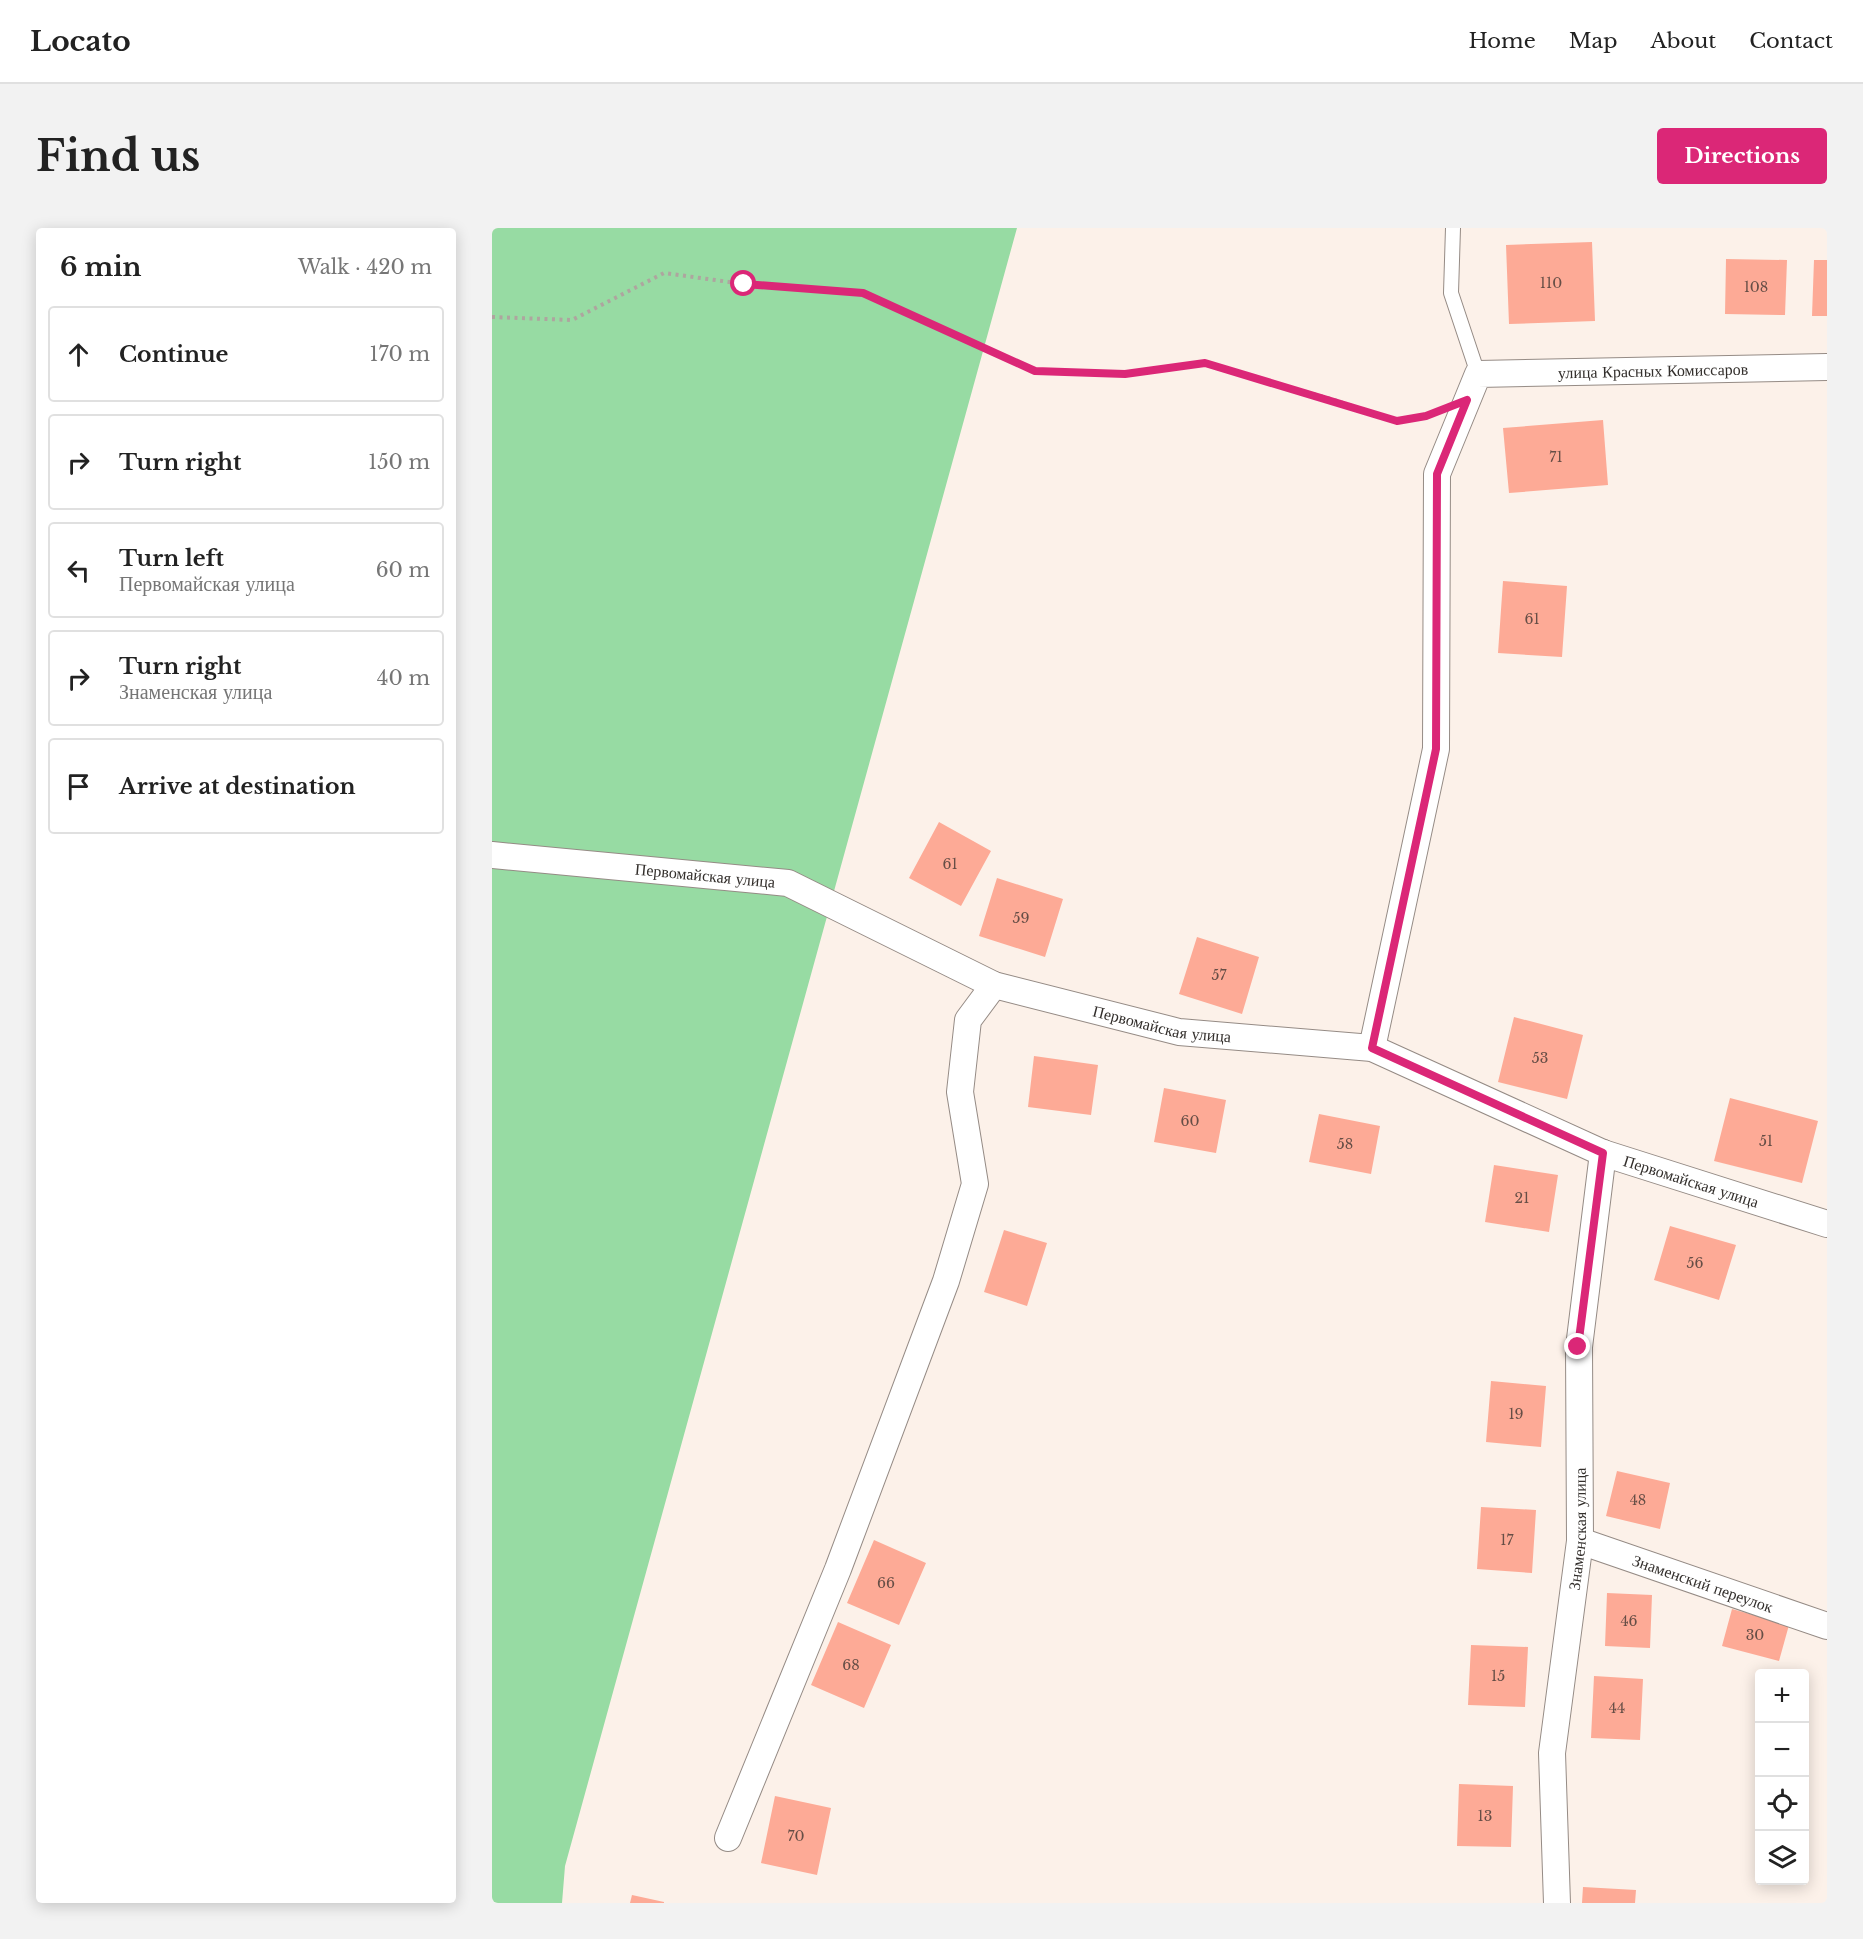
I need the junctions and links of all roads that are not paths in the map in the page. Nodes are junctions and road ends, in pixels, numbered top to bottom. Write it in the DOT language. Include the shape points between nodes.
graph roads {
  1 [pos="1453,228"];
  2 [pos="1827,367"];
  3 [pos="1478,374"];
  4 [pos="492,855"];
  5 [pos="994,985"];
  6 [pos="1372,1048"];
  7 [pos="1603,1153"];
  8 [pos="1827,1224"];
  9 [pos="1580,1541"];
  10 [pos="1827,1626"];
  11 [pos="728,1838"];
  12 [pos="1557,1903"];
  1 -- 3 [label="lane" via="1451,293"];
  2 -- 3 [label="street, улица Красных Комиссаров"];
  3 -- 6 [label="street" via="1437,474 1436,749"];
  4 -- 5 [label="street, Первомайская улица" via="788,883"];
  5 -- 6 [label="street, Первомайская улица" via="1179,1032"];
  5 -- 11 [label="street" via="968,1020 960,1092 975,1184 946,1281 838,1569"];
  6 -- 7 [label="street, Первомайская улица"];
  7 -- 8 [label="street, Первомайская улица"];
  7 -- 9 [label="street, Знаменская улица" via="1578,1347"];
  9 -- 10 [label="street, Знаменский переулок"];
  9 -- 12 [label="street, Знаменская улица" via="1552,1753"];
}
